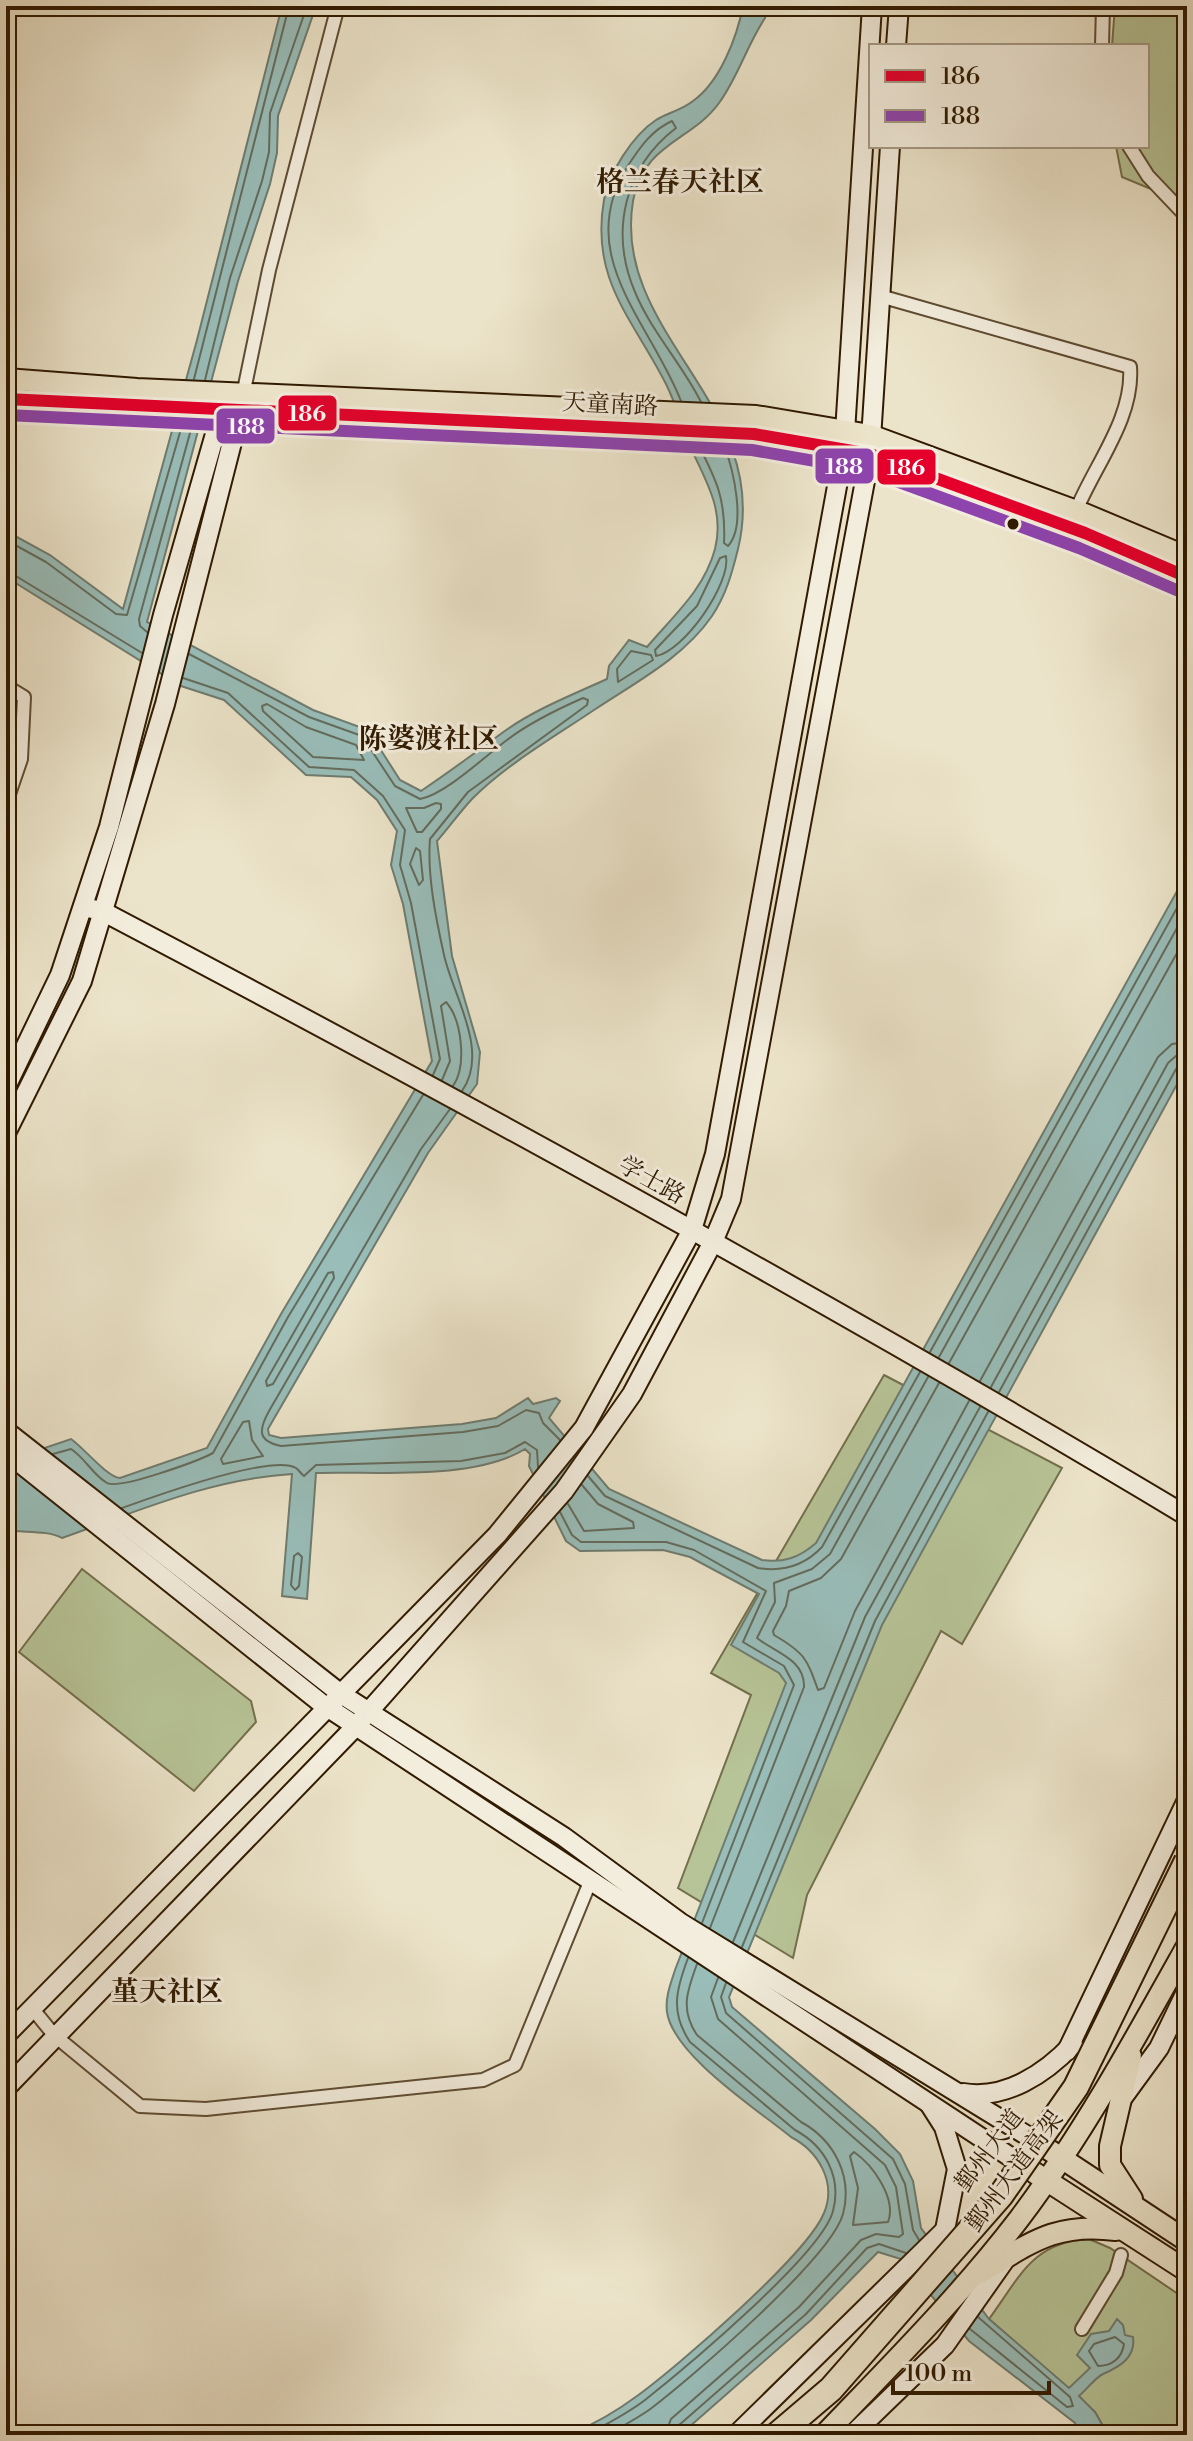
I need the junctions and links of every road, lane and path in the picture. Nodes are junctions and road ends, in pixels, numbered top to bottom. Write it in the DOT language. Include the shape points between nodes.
graph roads {
  1 [pos="338,6"];
  2 [pos="872,6"];
  3 [pos="899,6"];
  4 [pos="1103,6"];
  5 [pos="870,44"];
  6 [pos="896,44"];
  7 [pos="1102,44"];
  8 [pos="869,54"];
  9 [pos="890,148"];
  10 [pos="1130,148"];
  11 [pos="1187,217"];
  12 [pos="880,296"];
  13 [pos="6,379"];
  14 [pos="6,399"];
  15 [pos="236,405"];
  16 [pos="845,440"];
  17 [pos="870,444"];
  18 [pos="1076,511"];
  19 [pos="1187,557"];
  20 [pos="1187,577"];
  21 [pos="6,686"];
  22 [pos="6,803"];
  23 [pos="83,907"];
  24 [pos="102,911"];
  25 [pos="6,1087"];
  26 [pos="6,1133"];
  27 [pos="692,1230"];
  28 [pos="713,1242"];
  29 [pos="10,1441"];
  30 [pos="1187,1516"];
  31 [pos="334,1701"];
  32 [pos="361,1720"];
  33 [pos="1187,1800"];
  34 [pos="1187,1848"];
  35 [pos="1187,1861"];
  36 [pos="590,1882"];
  37 [pos="1187,1896"];
  38 [pos="680,1931"];
  39 [pos="1187,1946"];
  40 [pos="756,1979"];
  41 [pos="1187,1990"];
  42 [pos="1116,1998"];
  43 [pos="32,2008"];
  44 [pos="6,2035"];
  45 [pos="54,2035"];
  46 [pos="1134,2042"];
  47 [pos="1067,2051"];
  48 [pos="6,2088"];
  49 [pos="961,2093"];
  50 [pos="1124,2096"];
  51 [pos="926,2099"];
  52 [pos="1031,2138"];
  53 [pos="1062,2159"];
  54 [pos="1015,2160"];
  55 [pos="1046,2180"];
  56 [pos="1142,2212"];
  57 [pos="944,2231"];
  58 [pos="1125,2232"];
  59 [pos="1187,2241"];
  60 [pos="1121,2255"];
  61 [pos="942,2256"];
  62 [pos="1007,2257"];
  63 [pos="1187,2271"];
  64 [pos="967,2281"];
  65 [pos="1082,2329"];
  66 [pos="736,2435"];
  67 [pos="766,2435"];
  68 [pos="777,2435"];
  69 [pos="802,2435"];
  70 [pos="824,2435"];
  71 [pos="852,2435"];
  1 -- 15 [label="street"];
  2 -- 5 [label="street"];
  3 -- 6 [label="street"];
  4 -- 7 [label="street"];
  8 -- 16 [label="street"];
  9 -- 12 [label="street"];
  10 -- 11 [label="street" via="1148,176"];
  12 -- 17 [label="street"];
  12 -- 18 [label="street" via="1130,367 1113,442"];
  13 -- 15 [label="main road"];
  14 -- 15 [label="main road, 天童南路" via="145,408"];
  15 -- 16 [label="main road, 天童南路"];
  15 -- 16 [label="main road" via="730,415"];
  15 -- 23 [label="street" via="215,434"];
  15 -- 24 [label="street" via="165,704"];
  16 -- 17 [label="main road, 天童南路"];
  16 -- 27 [label="street" via="715,1154"];
  17 -- 18 [label="main road"];
  17 -- 20 [label="main road, 天童南路"];
  17 -- 28 [label="street" via="731,1199"];
  18 -- 19 [label="main road"];
  21 -- 22 [label="street" via="24,697 21,759"];
  23 -- 24 [label="street, 学士路"];
  23 -- 25 [label="street" via="60,975"];
  24 -- 26 [label="street" via="82,981"];
  24 -- 27 [label="street, 学士路"];
  27 -- 28 [label="street, 学士路"];
  27 -- 31 [label="street" via="584,1428 497,1535"];
  28 -- 30 [label="street, 学士路"];
  28 -- 32 [label="street" via="632,1394 564,1491"];
  29 -- 31 [label="street"];
  31 -- 32 [label="street"];
  31 -- 43 [label="street"];
  32 -- 36 [label="street"];
  32 -- 38 [label="street" via="564,1837"];
  32 -- 45 [label="street"];
  33 -- 47 [label="street"];
  34 -- 42 [label="main road, 鄞州大道"];
  35 -- 68 [label="highway, 鄞州大道高架, bridge" via="1076,2087 1001,2195 831,2389"];
  36 -- 38 [label="street"];
  36 -- 45 [label="street" via="515,2065 483,2080 206,2109 140,2106"];
  37 -- 69 [label="highway, 鄞州大道高架" via="1074,2118 1023,2191"];
  38 -- 40 [label="street"];
  39 -- 46 [label="main road"];
  40 -- 49 [label="street"];
  40 -- 51 [label="street"];
  41 -- 50 [label="street" via="1159,2048"];
  42 -- 47 [label="street"];
  42 -- 52 [label="main road, 鄞州大道" via="1084,2065"];
  43 -- 44 [label="street"];
  43 -- 45 [label="street"];
  45 -- 48 [label="street"];
  46 -- 50 [label="main road"];
  46 -- 53 [label="main road"];
  47 -- 49 [label="street" via="1023,2085 981,2096"];
  49 -- 52 [label="street"];
  50 -- 56 [label="main road" via="1110,2165"];
  51 -- 54 [label="street"];
  51 -- 57 [label="street" via="944,2127 957,2169"];
  52 -- 53 [label="main road"];
  52 -- 54 [label="main road, 鄞州大道"];
  53 -- 55 [label="main road"];
  53 -- 56 [label="main road"];
  54 -- 55 [label="main road"];
  54 -- 61 [label="main road, 鄞州大道"];
  55 -- 58 [label="main road"];
  55 -- 64 [label="main road"];
  56 -- 59 [label="main road"];
  57 -- 61 [label="street"];
  57 -- 66 [label="street"];
  58 -- 62 [label="main road" via="1085,2226 1053,2232"];
  58 -- 63 [label="main road"];
  60 -- 65 [label="street"];
  61 -- 67 [label="main road, 鄞州大道"];
  62 -- 64 [label="main road"];
  62 -- 71 [label="street" via="945,2345"];
  64 -- 70 [label="main road"];
}
